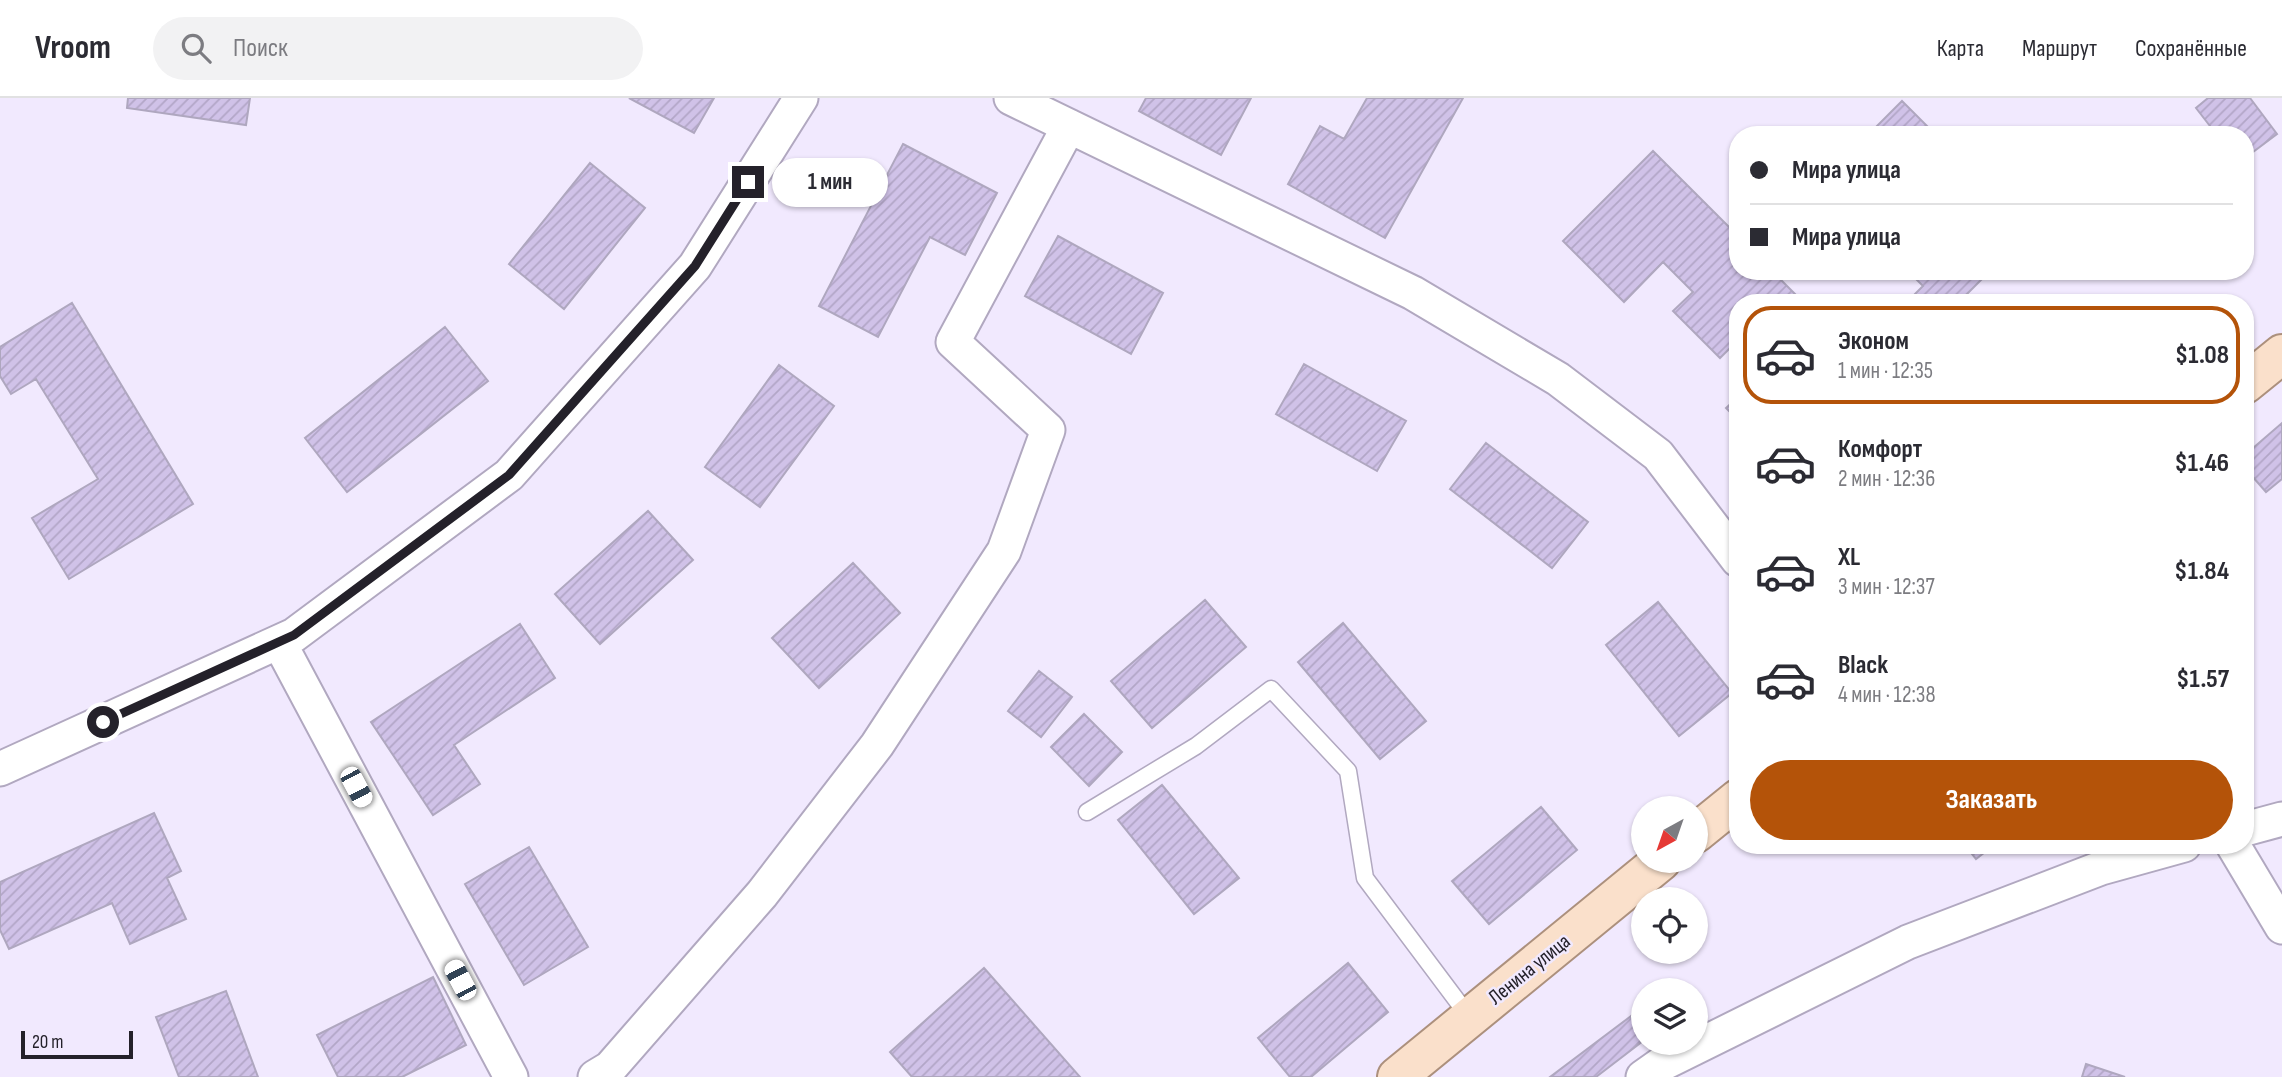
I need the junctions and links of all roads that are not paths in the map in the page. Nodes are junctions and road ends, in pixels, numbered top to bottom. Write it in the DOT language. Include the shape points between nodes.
graph roads {
  1 [pos="801,98"];
  2 [pos="1011,98"];
  3 [pos="1069,127"];
  4 [pos="2282,354"];
  5 [pos="2254,377"];
  6 [pos="1729,548"];
  7 [pos="279,642"];
  8 [pos="0,769"];
  9 [pos="1729,806"];
  10 [pos="1087,812"];
  11 [pos="2282,819"];
  12 [pos="1708,823"];
  13 [pos="2254,827"];
  14 [pos="2152,854"];
  15 [pos="2238,854"];
  16 [pos="1646,873"];
  17 [pos="2282,927"];
  18 [pos="1469,1018"];
  19 [pos="511,1077"];
  20 [pos="596,1077"];
  21 [pos="1397,1077"];
  22 [pos="1643,1077"];
  1 -- 7 [label="street" via="695,266 509,475"];
  2 -- 3 [label="street"];
  3 -- 6 [label="street" via="1413,293 1558,379 1658,455"];
  3 -- 20 [label="street" via="953,342 1048,430 1004,551 877,744 762,894 610,1068"];
  4 -- 5 [label="main road"];
  7 -- 8 [label="street"];
  7 -- 19 [label="street"];
  9 -- 12 [label="main road"];
  10 -- 18 [label="lane" via="1196,746 1271,689 1348,771 1365,878"];
  11 -- 13 [label="street"];
  14 -- 22 [label="street" via="2101,868 1908,942"];
  15 -- 17 [label="street"];
  16 -- 18 [label="main road, Ленина улица"];
  18 -- 21 [label="main road, Ленина улица"];
}
